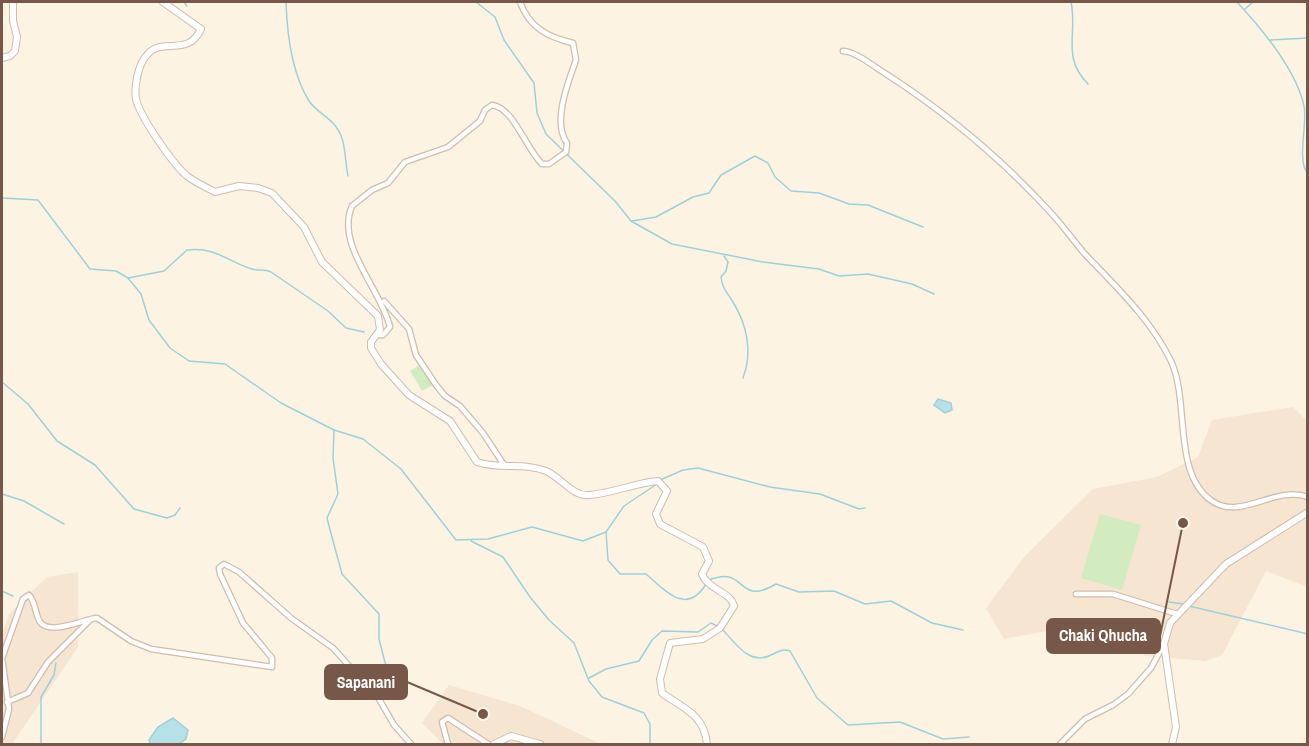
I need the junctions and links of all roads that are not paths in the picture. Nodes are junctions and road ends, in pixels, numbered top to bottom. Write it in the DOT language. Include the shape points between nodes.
graph roads {
  1 [pos="13,2"];
  2 [pos="163,2"];
  3 [pos="520,2"];
  4 [pos="843,51"];
  5 [pos="2,58"];
  6 [pos="381,298"];
  7 [pos="376,335"];
  8 [pos="504,465"];
  9 [pos="1308,497"];
  10 [pos="1308,512"];
  11 [pos="1076,594"];
  12 [pos="1177,614"];
  13 [pos="92,618"];
  14 [pos="1164,644"];
  15 [pos="7,702"];
  16 [pos="2,737"];
  17 [pos="411,744"];
  18 [pos="448,744"];
  19 [pos="488,744"];
  20 [pos="494,744"];
  21 [pos="540,744"];
  22 [pos="707,744"];
  23 [pos="1060,744"];
  24 [pos="1172,744"];
  1 -- 5 [label="street" via="16,45 10,56"];
  2 -- 7 [label="street" via="201,29 187,45 157,47 146,55 136,83 136,100 142,113 186,174 200,184 215,192 239,186 272,194 304,227 322,262 378,316 381,323"];
  3 -- 6 [label="street" via="531,24 551,37 573,43 576,51 561,121 566,152 555,161 542,164 507,113 492,105 480,122 448,147 405,162 388,183 361,198 350,211 353,251"];
  4 -- 9 [label="street" via="915,93 1006,168 1152,326 1180,387 1188,461 1192,477 1205,495 1229,507 1281,495"];
  6 -- 7 [label="street" via="390,327"];
  6 -- 8 [label="street" via="409,329 416,355 436,385 483,433"];
  7 -- 8 [label="street" via="371,348 409,395 450,421 477,462"];
  8 -- 22 [label="street" via="547,471 576,492 588,495 635,483 664,484 667,491 656,514 660,524 703,547 709,561 702,574 704,581 734,606 720,628 703,639 670,643 660,679 662,693 690,710 701,722"];
  10 -- 12 [label="street" via="1226,564"];
  11 -- 12 [label="street" via="1113,594"];
  12 -- 14 [label="street"];
  13 -- 15 [label="street" via="48,662 28,693"];
  13 -- 15 [label="street" via="73,625 48,627 39,621 32,596 25,596 2,658"];
  13 -- 17 [label="street" via="151,649 208,655 269,668 274,665 272,658 243,624 220,574 221,566 228,565 333,648 379,699"];
  14 -- 23 [label="street" via="1151,668 1128,694 1084,719"];
  14 -- 24 [label="street" via="1176,727"];
  15 -- 16 [label="street" via="9,715"];
  18 -- 19 [label="street" via="441,728 448,718"];
  20 -- 21 [label="street" via="511,736"];
}
